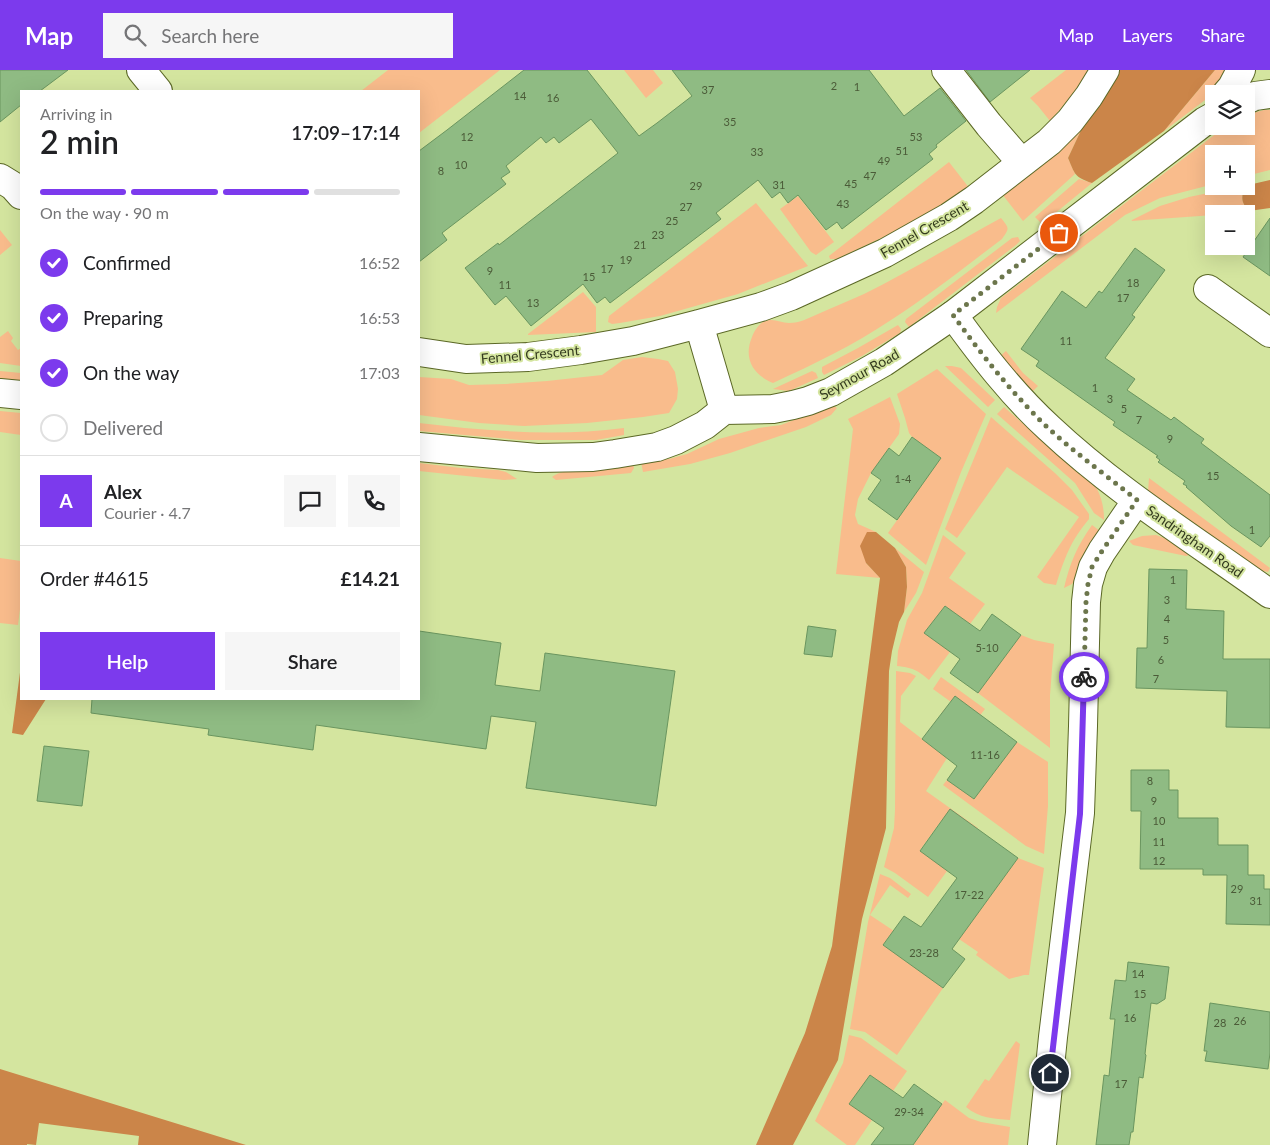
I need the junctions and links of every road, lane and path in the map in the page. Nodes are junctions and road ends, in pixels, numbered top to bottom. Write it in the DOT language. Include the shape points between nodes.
graph roads {
  1 [pos="141,70"];
  2 [pos="946,70"];
  3 [pos="1105,70"];
  4 [pos="1240,70"];
  5 [pos="1232,85"];
  6 [pos="157,90"];
  7 [pos="1270,94"];
  8 [pos="1255,96"];
  9 [pos="1205,121"];
  10 [pos="1022,163"];
  11 [pos="0,178"];
  12 [pos="20,194"];
  13 [pos="1208,289"];
  14 [pos="953,315"];
  15 [pos="699,324"];
  16 [pos="1270,333"];
  17 [pos="420,352"];
  18 [pos="0,393"];
  19 [pos="20,396"];
  20 [pos="724,410"];
  21 [pos="420,447"];
  22 [pos="1137,500"];
  23 [pos="1270,594"];
  24 [pos="1042,1145"];
  1 -- 6 [label="street"];
  2 -- 10 [label="street"];
  3 -- 10 [label="street, Fennel Crescent" via="1070,121"];
  4 -- 5 [label="street"];
  7 -- 8 [label="street"];
  9 -- 14 [label="street, Seymour Road"];
  10 -- 15 [label="street, Fennel Crescent" via="949,218 885,253 791,296"];
  11 -- 12 [label="street"];
  13 -- 16 [label="street"];
  14 -- 20 [label="street, Seymour Road" via="884,362 831,392 793,406"];
  14 -- 22 [label="street, Sandringham Road" via="1011,390 1048,428"];
  15 -- 17 [label="street, Fennel Crescent" via="614,344 528,357 466,360"];
  15 -- 20 [label="street"];
  18 -- 19 [label="street"];
  20 -- 21 [label="street" via="705,425 676,440 657,447 615,454 537,458"];
  22 -- 23 [label="street, Sandringham Road"];
  22 -- 24 [label="street" via="1092,567 1088,584 1080,814"];
}
